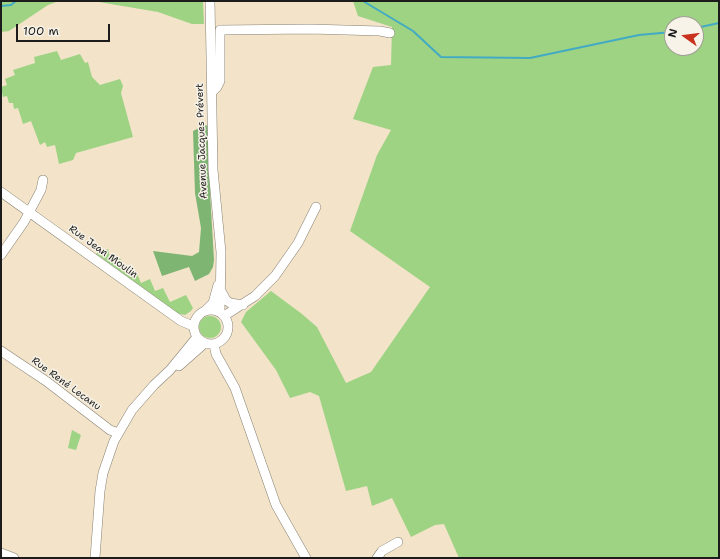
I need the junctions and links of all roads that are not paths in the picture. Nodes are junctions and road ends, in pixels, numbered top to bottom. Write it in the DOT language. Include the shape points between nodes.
graph roads {
  1 [pos="210,1"];
  2 [pos="390,33"];
  3 [pos="212,92"];
  4 [pos="42,180"];
  5 [pos="1,192"];
  6 [pos="316,207"];
  7 [pos="29,212"];
  8 [pos="1,255"];
  9 [pos="220,284"];
  10 [pos="243,305"];
  11 [pos="206,310"];
  12 [pos="222,314"];
  13 [pos="194,326"];
  14 [pos="197,337"];
  15 [pos="209,343"];
  16 [pos="1,351"];
  17 [pos="170,370"];
  18 [pos="118,433"];
  19 [pos="398,542"];
  20 [pos="1,553"];
  21 [pos="14,558"];
  22 [pos="95,558"];
  23 [pos="306,558"];
  24 [pos="377,558"];
  1 -- 3 [label="street, Avenue Jacques Prévert"];
  2 -- 3 [label="street" via="310,29 220,30 220,81"];
  3 -- 9 [label="street, Avenue Jacques Prévert" via="212,170 221,252"];
  4 -- 7 [label="street" via="41,190"];
  5 -- 7 [label="street, Rue Jean Moulin"];
  6 -- 10 [label="street" via="289,258 270,281"];
  7 -- 8 [label="street"];
  7 -- 13 [label="street, Rue Jean Moulin" via="181,321"];
  9 -- 10 [label="street" via="226,300 235,305"];
  9 -- 11 [label="street, Avenue Jacques Prévert" via="213,303"];
  9 -- 12 [label="street, Avenue Jacques Prévert"];
  10 -- 12 [label="street"];
  11 -- 12 [label="street"];
  11 -- 13 [label="street" via="198,316"];
  12 -- 15 [label="street" via="227,331 223,339"];
  13 -- 14 [label="street"];
  14 -- 15 [label="street"];
  14 -- 17 [label="street"];
  15 -- 17 [label="street" via="182,365"];
  15 -- 23 [label="street" via="235,388 276,505"];
  16 -- 18 [label="street, Rue René Lecanu" via="110,430"];
  17 -- 18 [label="street" via="141,399"];
  18 -- 22 [label="street" via="103,473"];
  19 -- 24 [label="street" via="382,551"];
  20 -- 21 [label="street"];
}
